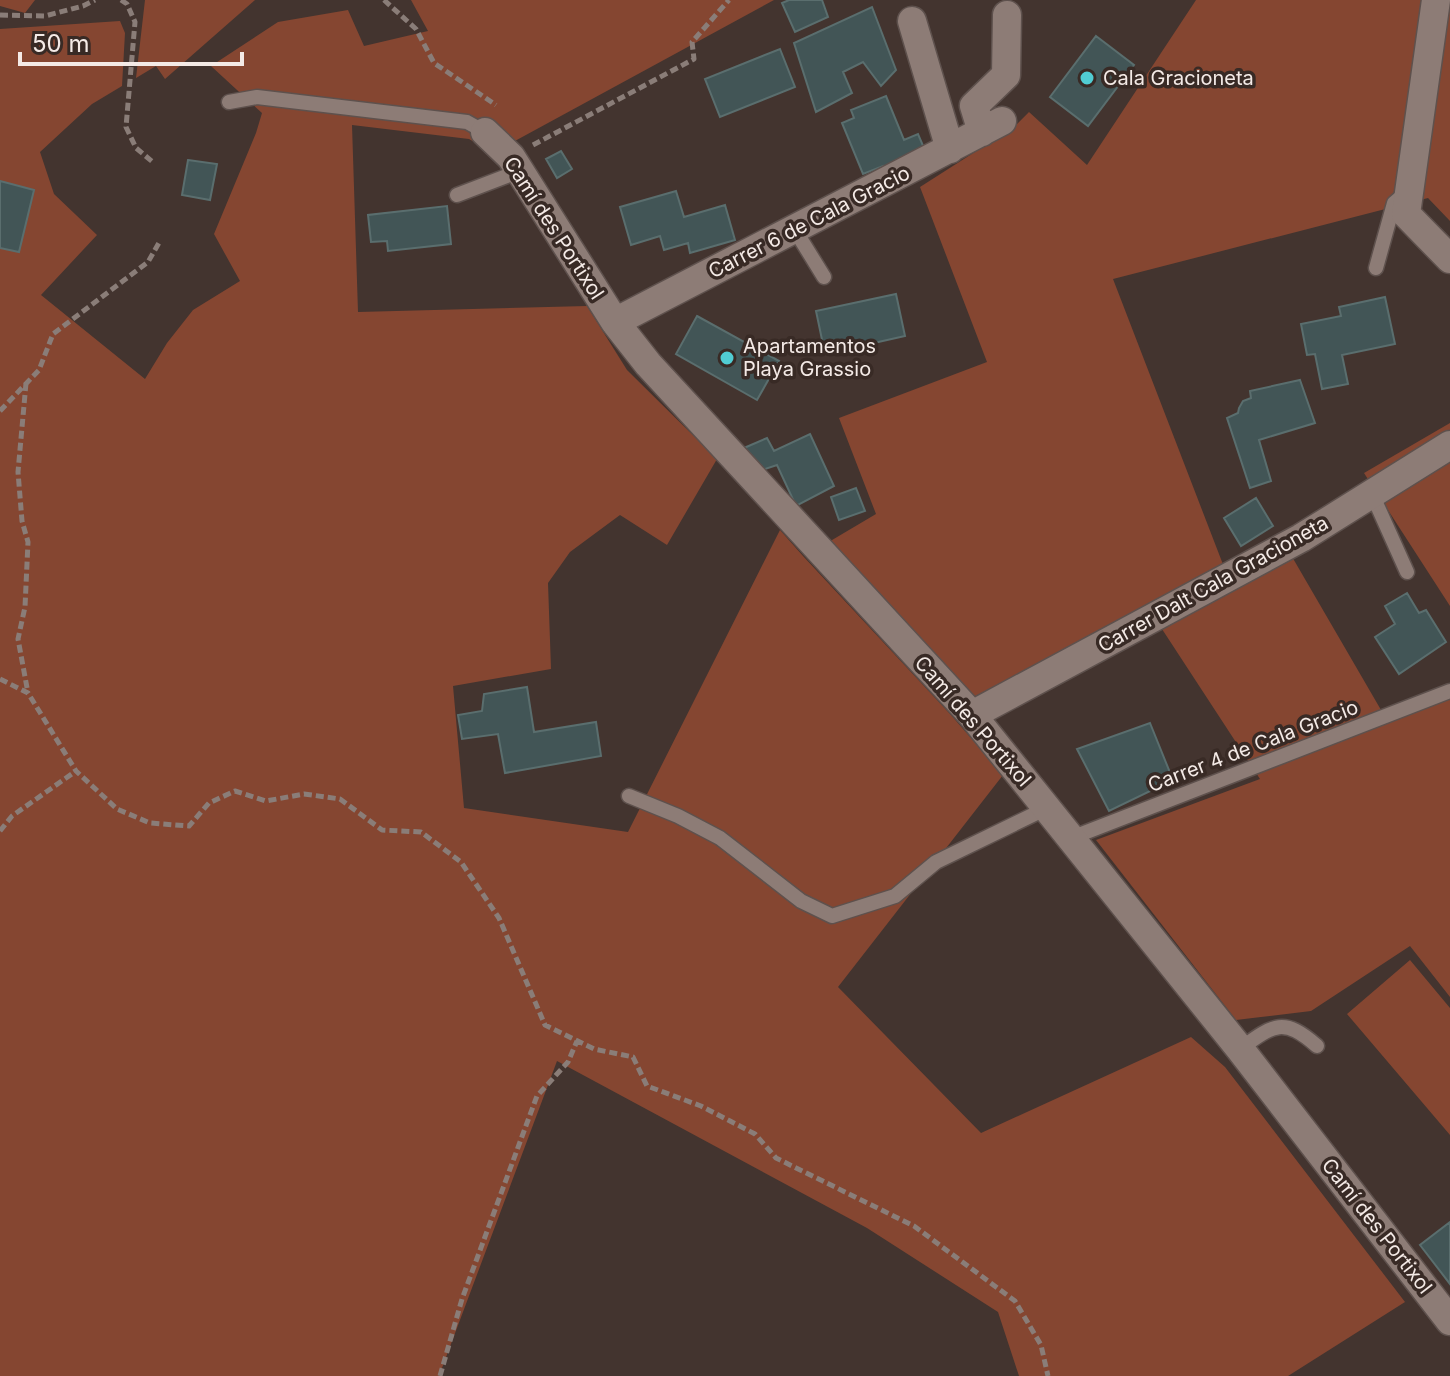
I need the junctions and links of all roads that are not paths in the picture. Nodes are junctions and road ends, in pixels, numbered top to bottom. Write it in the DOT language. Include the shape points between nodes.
graph roads {
  1 [pos="1436,0"];
  2 [pos="1007,15"];
  3 [pos="912,21"];
  4 [pos="229,102"];
  5 [pos="485,132"];
  6 [pos="950,149"];
  7 [pos="515,164"];
  8 [pos="1410,188"];
  9 [pos="457,195"];
  10 [pos="795,230"];
  11 [pos="1450,259"];
  12 [pos="1376,268"];
  13 [pos="824,277"];
  14 [pos="615,322"];
  15 [pos="1450,445"];
  16 [pos="1372,494"];
  17 [pos="1407,572"];
  18 [pos="1450,691"];
  19 [pos="972,715"];
  20 [pos="629,796"];
  21 [pos="1047,808"];
  22 [pos="1071,838"];
  23 [pos="1317,1046"];
  24 [pos="1240,1049"];
  25 [pos="1450,1321"];
  1 -- 8 [label="street"];
  2 -- 6 [label="street, Carrer 6 de Cala Gracio" via="1006,75 974,106 992,126"];
  3 -- 6 [label="street"];
  4 -- 5 [label="lane" via="257,97 467,122"];
  5 -- 7 [label="street, Camí des Portixol"];
  6 -- 10 [label="street, Carrer 6 de Cala Gracio"];
  7 -- 9 [label="lane"];
  7 -- 14 [label="street, Camí des Portixol"];
  8 -- 11 [label="street" via="1406,214"];
  8 -- 12 [label="lane" via="1394,203"];
  10 -- 13 [label="lane"];
  10 -- 14 [label="street, Carrer 6 de Cala Gracio"];
  14 -- 19 [label="street, Camí des Portixol"];
  15 -- 16 [label="street, Carrer Dalt Cala Gracioneta"];
  16 -- 17 [label="lane"];
  16 -- 19 [label="street, Carrer Dalt Cala Gracioneta" via="1301,538"];
  18 -- 22 [label="lane, Carrer 4 de Cala Gracio"];
  19 -- 21 [label="street, Camí des Portixol"];
  20 -- 21 [label="lane" via="720,838 801,901 832,916 895,896 936,862"];
  21 -- 22 [label="street, Camí des Portixol"];
  22 -- 24 [label="street, Camí des Portixol"];
  23 -- 24 [label="lane" via="1302,1033 1279,1026"];
  24 -- 25 [label="street, Camí des Portixol"];
}
